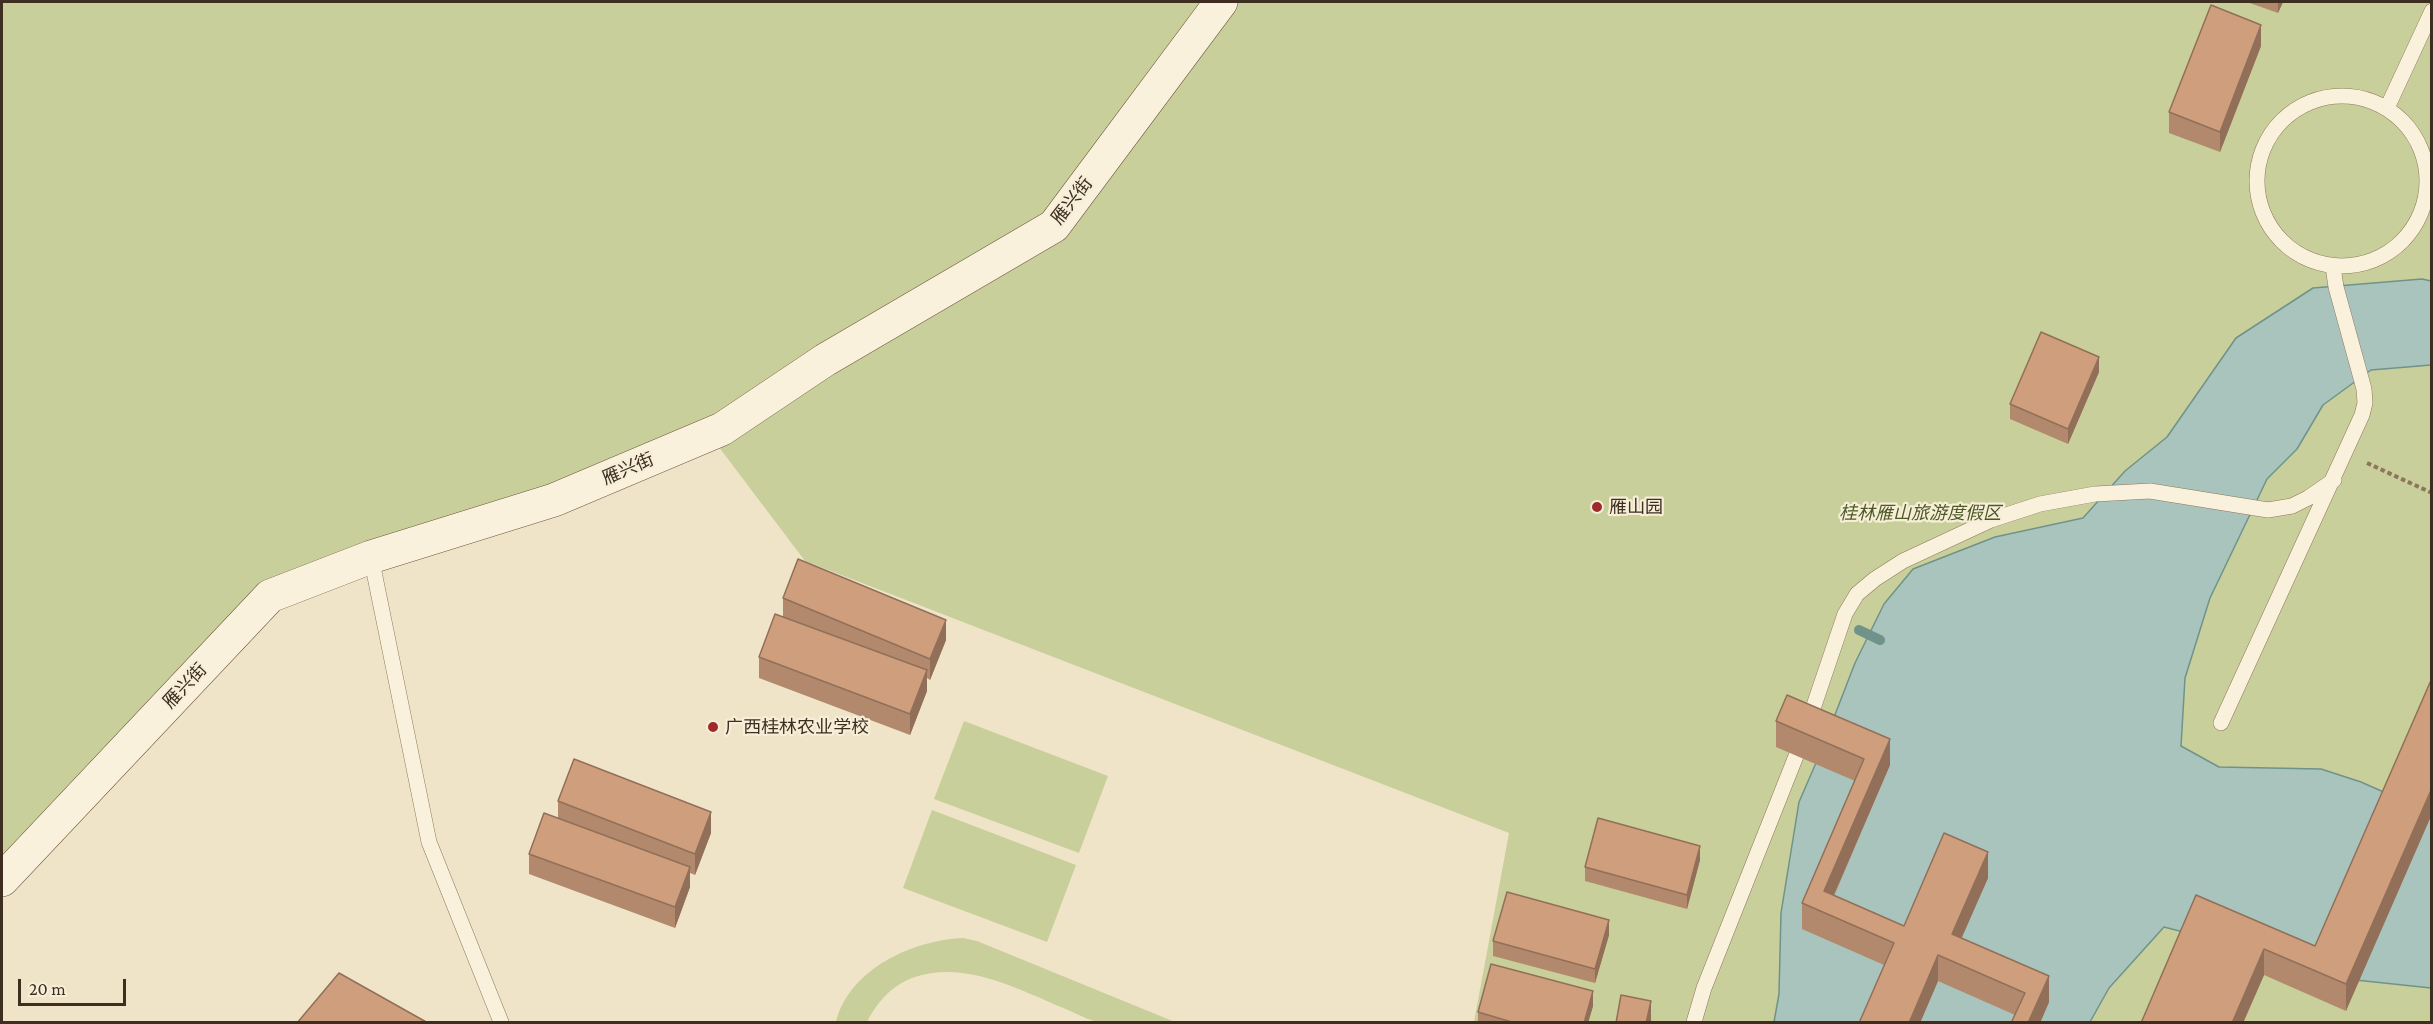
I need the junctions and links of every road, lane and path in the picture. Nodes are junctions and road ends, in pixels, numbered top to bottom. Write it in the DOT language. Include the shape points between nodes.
graph roads {
  1 [pos="1221,2"];
  2 [pos="2432,12"];
  3 [pos="2387,108"];
  4 [pos="2427,150"];
  5 [pos="2333,267"];
  6 [pos="2346,453"];
  7 [pos="2334,480"];
  8 [pos="2432,493"];
  9 [pos="371,557"];
  10 [pos="2221,723"];
  11 [pos="2,880"];
  12 [pos="501,1023"];
  13 [pos="1694,1023"];
  1 -- 9 [label="street, 雁兴街" via="1054,226 825,360 722,429 554,500"];
  2 -- 3 [label="lane"];
  3 -- 4 [label="lane"];
  3 -- 5 [label="lane" via="2343,96 2307,103 2284,119 2267,141 2258,167 2258,195 2267,221 2283,243 2307,259"];
  4 -- 5 [label="lane" via="2428,180 2423,209 2409,234 2388,253 2361,265"];
  5 -- 6 [label="lane" via="2365,403"];
  6 -- 7 [label="lane"];
  6 -- 8 [label="path"];
  7 -- 10 [label="lane"];
  7 -- 13 [label="lane" via="2292,506 2268,510 2150,491 2095,494 2040,504 1991,520 1903,561 1857,594 1845,614 1802,741 1712,967"];
  9 -- 11 [label="street, 雁兴街" via="270,596"];
  9 -- 12 [label="lane" via="429,842"];
}
